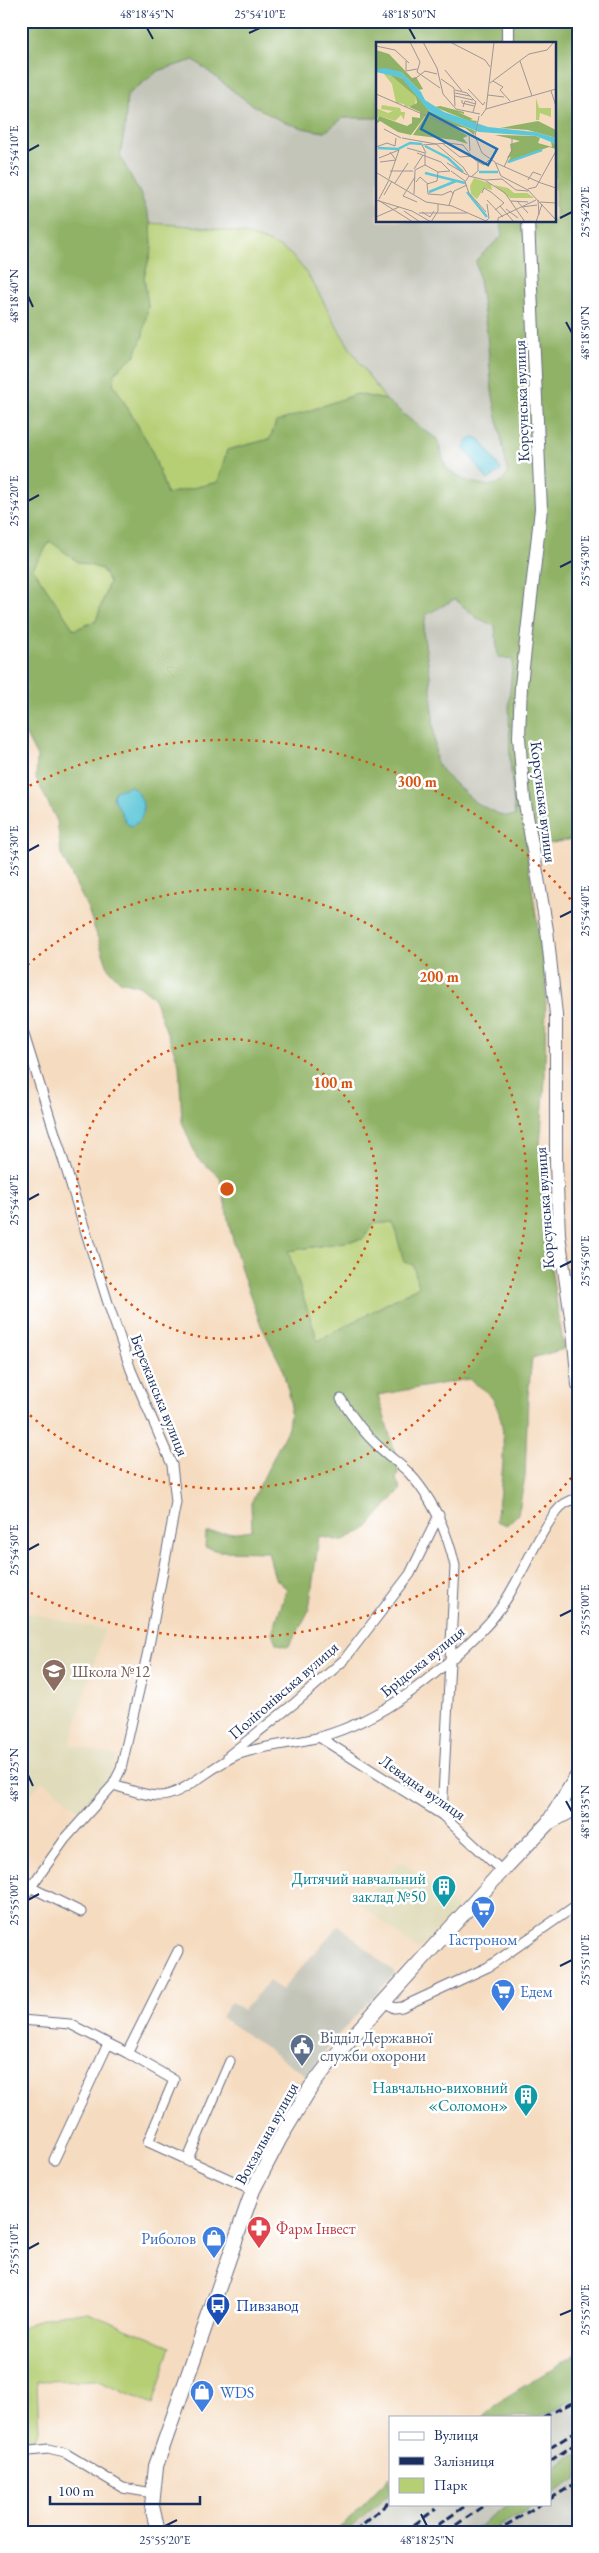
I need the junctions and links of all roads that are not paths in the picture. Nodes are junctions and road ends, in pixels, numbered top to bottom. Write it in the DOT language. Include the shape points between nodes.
graph roads {
  1 [pos="508,21"];
  2 [pos="508,42"];
  3 [pos="528,222"];
  4 [pos="21,1025"];
  5 [pos="21,1051"];
  6 [pos="31,1051"];
  7 [pos="578,1385"];
  8 [pos="342,1399"];
  9 [pos="578,1498"];
  10 [pos="439,1515"];
  11 [pos="450,1658"];
  12 [pos="319,1737"];
  13 [pos="224,1760"];
  14 [pos="578,1775"];
  15 [pos="113,1785"];
  16 [pos="578,1807"];
  17 [pos="442,1815"];
  18 [pos="548,1824"];
  19 [pos="502,1871"];
  20 [pos="30,1886"];
  21 [pos="21,1901"];
  22 [pos="578,1904"];
  23 [pos="81,1912"];
  24 [pos="178,1951"];
  25 [pos="383,2001"];
  26 [pos="21,2020"];
  27 [pos="108,2044"];
  28 [pos="128,2053"];
  29 [pos="230,2061"];
  30 [pos="54,2160"];
  31 [pos="187,2161"];
  32 [pos="253,2190"];
  33 [pos="21,2452"];
  34 [pos="153,2493"];
  35 [pos="158,2532"];
  1 -- 2 [label="main road"];
  3 -- 7 [label="main road, Корсунська вулиця" via="541,509 521,685 519,737 524,798 547,930 556,1015 558,1235"];
  4 -- 6 [label="street, Бережанська вулиця"];
  5 -- 6 [label="street"];
  6 -- 15 [label="street, Бережанська вулиця" via="108,1303 172,1466 176,1502 146,1660 121,1769"];
  8 -- 10 [label="street" via="354,1421 408,1472"];
  9 -- 11 [label="street, Брідська вулиця" via="557,1511 506,1600 483,1630"];
  10 -- 11 [label="street" via="455,1566"];
  10 -- 13 [label="street, Полігонівська вулиця" via="410,1574 344,1660"];
  11 -- 12 [label="street, Брідська вулиця" via="402,1700 350,1728"];
  11 -- 17 [label="street"];
  12 -- 13 [label="street, Брідська вулиця" via="255,1749"];
  12 -- 17 [label="street, Левадна вулиця"];
  13 -- 15 [label="street, Брідська вулиця" via="174,1794 158,1796"];
  14 -- 18 [label="main road, Вокзальна вулиця"];
  15 -- 20 [label="street, Бережанська вулиця" via="65,1839"];
  16 -- 18 [label="main road, Вокзальна вулиця"];
  17 -- 19 [label="street, Левадна вулиця"];
  18 -- 19 [label="main road, Вокзальна вулиця"];
  19 -- 25 [label="main road, Вокзальна вулиця"];
  20 -- 21 [label="street, Бережанська вулиця"];
  20 -- 23 [label="street"];
  22 -- 25 [label="street" via="488,1967 458,1982 402,2007 394,2008"];
  24 -- 28 [label="street"];
  25 -- 32 [label="main road, Вокзальна вулиця" via="312,2087"];
  26 -- 27 [label="street" via="70,2024"];
  27 -- 28 [label="street"];
  27 -- 30 [label="street"];
  28 -- 31 [label="street" via="174,2080 148,2142"];
  29 -- 31 [label="street"];
  31 -- 32 [label="street"];
  32 -- 34 [label="main road, Вокзальна вулиця" via="156,2466"];
  33 -- 34 [label="street" via="48,2450 65,2453 123,2488"];
  34 -- 35 [label="main road, Вокзальна вулиця" via="152,2506"];
}
